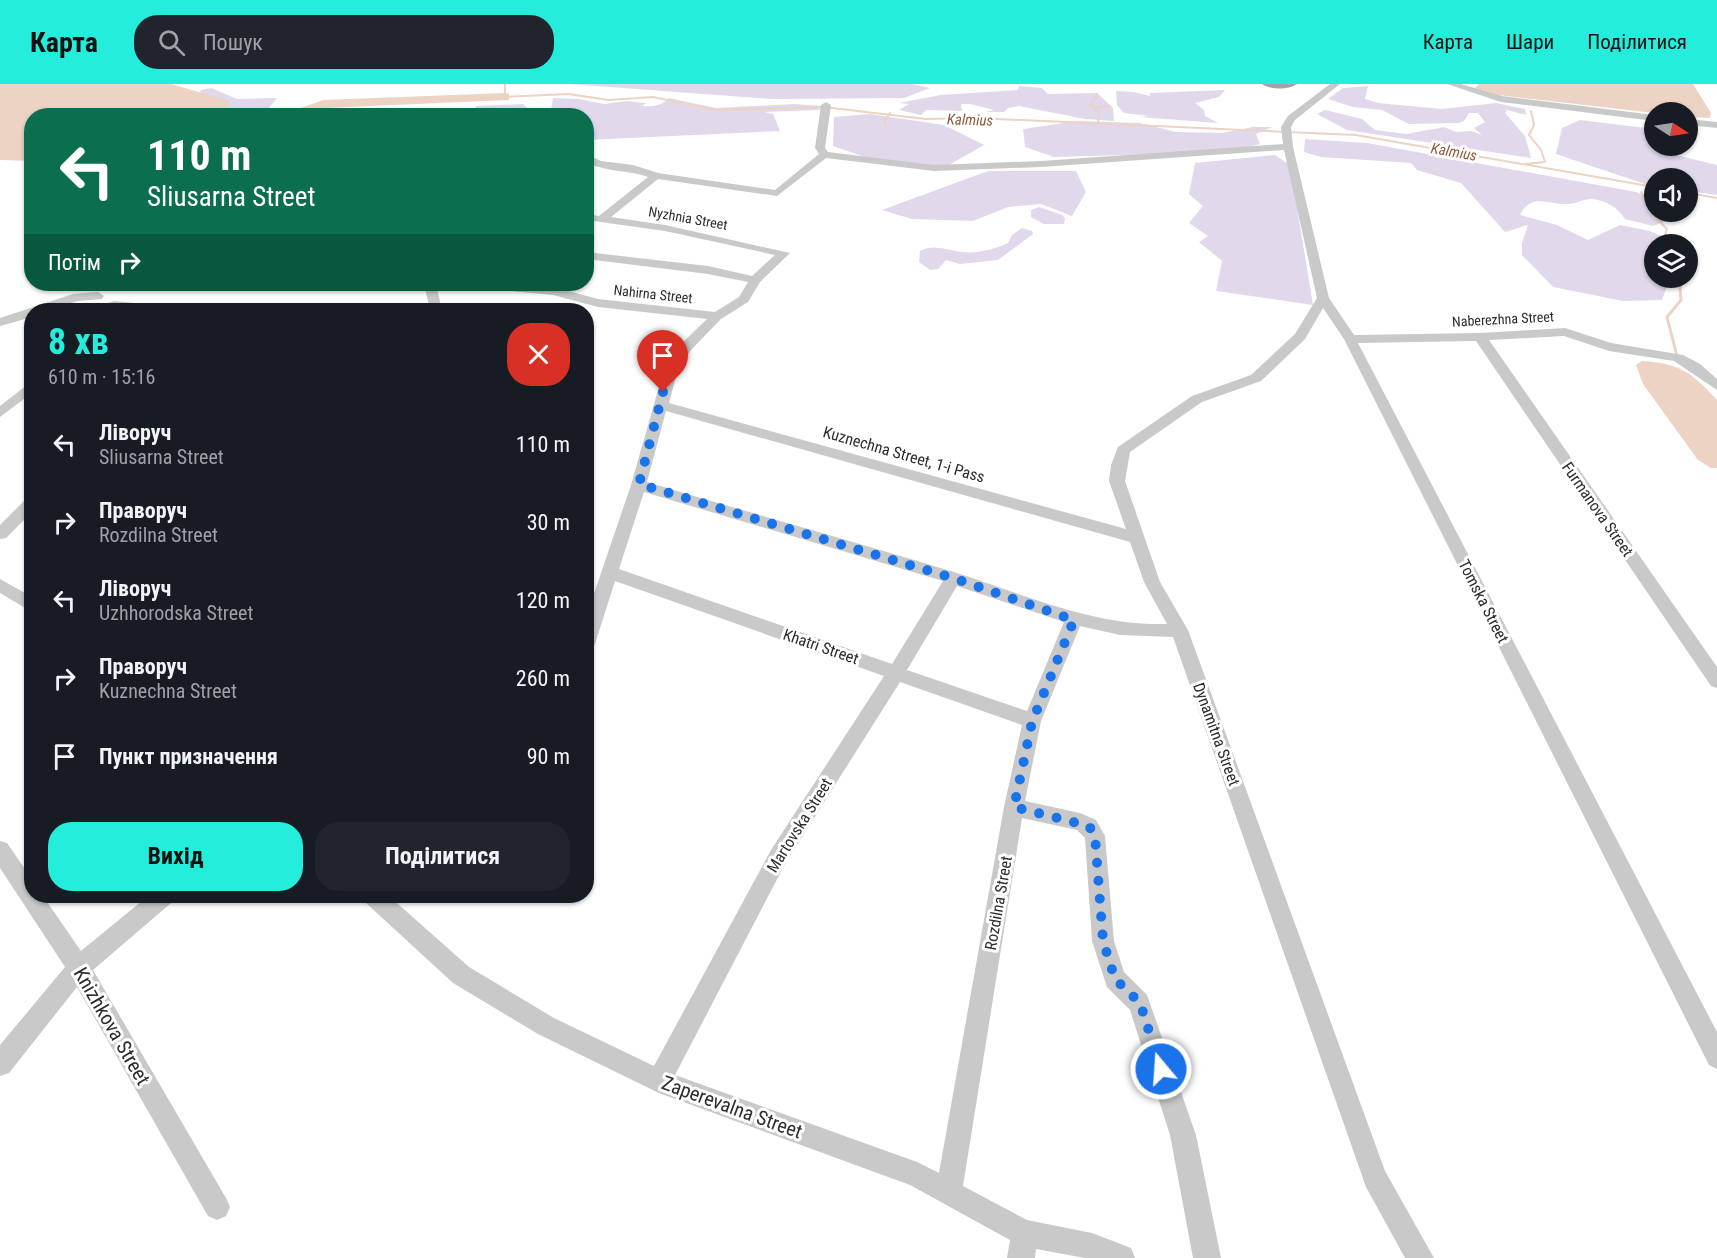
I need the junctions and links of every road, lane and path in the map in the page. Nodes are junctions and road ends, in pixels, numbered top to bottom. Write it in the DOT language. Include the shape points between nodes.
graph roads {
  1 [pos="1268,84"];
  2 [pos="1291,84"];
  3 [pos="1336,84"];
  4 [pos="1451,84"];
  5 [pos="825,107"];
  6 [pos="1644,117"];
  7 [pos="1698,123"];
  8 [pos="1717,125"];
  9 [pos="1288,136"];
  10 [pos="824,155"];
  11 [pos="594,162"];
  12 [pos="656,176"];
  13 [pos="594,218"];
  14 [pos="602,219"];
  15 [pos="594,256"];
  16 [pos="755,280"];
  17 [pos="78,291"];
  18 [pos="566,291"];
  19 [pos="1323,298"];
  20 [pos="64,300"];
  21 [pos="56,303"];
  22 [pos="86,303"];
  23 [pos="598,303"];
  24 [pos="594,307"];
  25 [pos="24,315"];
  26 [pos="717,316"];
  27 [pos="0,322"];
  28 [pos="1480,337"];
  29 [pos="1350,339"];
  30 [pos="1717,386"];
  31 [pos="24,392"];
  32 [pos="661,405"];
  33 [pos="0,412"];
  34 [pos="639,484"];
  35 [pos="24,510"];
  36 [pos="0,534"];
  37 [pos="1137,538"];
  38 [pos="609,572"];
  39 [pos="953,578"];
  40 [pos="0,586"];
  41 [pos="24,601"];
  42 [pos="594,619"];
  43 [pos="1074,620"];
  44 [pos="1179,630"];
  45 [pos="896,673"];
  46 [pos="1717,681"];
  47 [pos="1032,722"];
  48 [pos="1014,807"];
  49 [pos="0,849"];
  50 [pos="24,885"];
  51 [pos="36,903"];
  52 [pos="155,903"];
  53 [pos="382,903"];
  54 [pos="79,967"];
  55 [pos="1717,1057"];
  56 [pos="0,1064"];
  57 [pos="660,1081"];
  58 [pos="950,1193"];
  59 [pos="217,1207"];
  60 [pos="1023,1246"];
  61 [pos="1121,1258"];
  62 [pos="1207,1258"];
  63 [pos="1420,1258"];
  1 -- 2 [label="main road"];
  3 -- 9 [label="street" via="1296,112"];
  4 -- 6 [label="street" via="1501,99"];
  5 -- 10 [label="street" via="820,148"];
  7 -- 8 [label="street"];
  9 -- 10 [label="street" via="1008,166 934,168"];
  9 -- 19 [label="street, Tomska Street"];
  10 -- 12 [label="street" via="777,193"];
  11 -- 12 [label="street"];
  12 -- 14 [label="street"];
  13 -- 14 [label="street, Nyzhnia Street"];
  14 -- 16 [label="street, Nyzhnia Street" via="784,253"];
  15 -- 16 [label="street, Nahirna Street" via="685,266"];
  16 -- 26 [label="street" via="744,299"];
  17 -- 20 [label="street"];
  18 -- 23 [label="street, Nahirna Street"];
  19 -- 29 [label="street, Tomska Street"];
  19 -- 37 [label="street, Dynamitna Street" via="1300,336 1256,378 1197,399 1123,450 1117,481"];
  20 -- 21 [label="street"];
  20 -- 22 [label="street"];
  23 -- 24 [label="street"];
  23 -- 26 [label="street, Nahirna Street"];
  25 -- 27 [label="street"];
  26 -- 32 [label="street" via="686,347 671,369"];
  28 -- 29 [label="street, Naberezhna Street"];
  28 -- 30 [label="street, Naberezhna Street" via="1565,332 1609,347 1678,358"];
  28 -- 46 [label="street, Furmanova Street"];
  29 -- 55 [label="street, Tomska Street"];
  31 -- 33 [label="street"];
  32 -- 34 [label="street"];
  32 -- 37 [label="street, Kuznechna Street, 1-i Pass"];
  34 -- 38 [label="street"];
  34 -- 39 [label="street"];
  35 -- 36 [label="street"];
  37 -- 44 [label="street, Dynamitna Street" via="1152,582"];
  38 -- 42 [label="street"];
  38 -- 45 [label="street, Khatri Street"];
  39 -- 43 [label="street"];
  39 -- 45 [label="street, Martovska Street"];
  40 -- 41 [label="street"];
  43 -- 44 [label="street" via="1146,633"];
  43 -- 47 [label="street, Rozdilna Street"];
  44 -- 63 [label="street, Dynamitna Street" via="1375,1178"];
  45 -- 47 [label="street, Khatri Street"];
  45 -- 57 [label="street, Martovska Street" via="778,857"];
  47 -- 48 [label="street, Rozdilna Street"];
  48 -- 58 [label="street, Rozdilna Street"];
  48 -- 62 [label="street" via="1080,822 1089,826 1095,836 1103,941 1115,979 1140,1003 1184,1136"];
  49 -- 50 [label="street, Knizhkova Street"];
  51 -- 54 [label="street, Knizhkova Street"];
  52 -- 54 [label="street"];
  53 -- 57 [label="street, Zaperevalna Street" via="461,975 546,1026"];
  54 -- 56 [label="street"];
  54 -- 59 [label="street, Knizhkova Street"];
  57 -- 58 [label="street, Zaperevalna Street" via="917,1175"];
  58 -- 60 [label="street, Zaperevalna Street"];
  60 -- 61 [label="street, Zaperevalna Street" via="1092,1246"];
}
